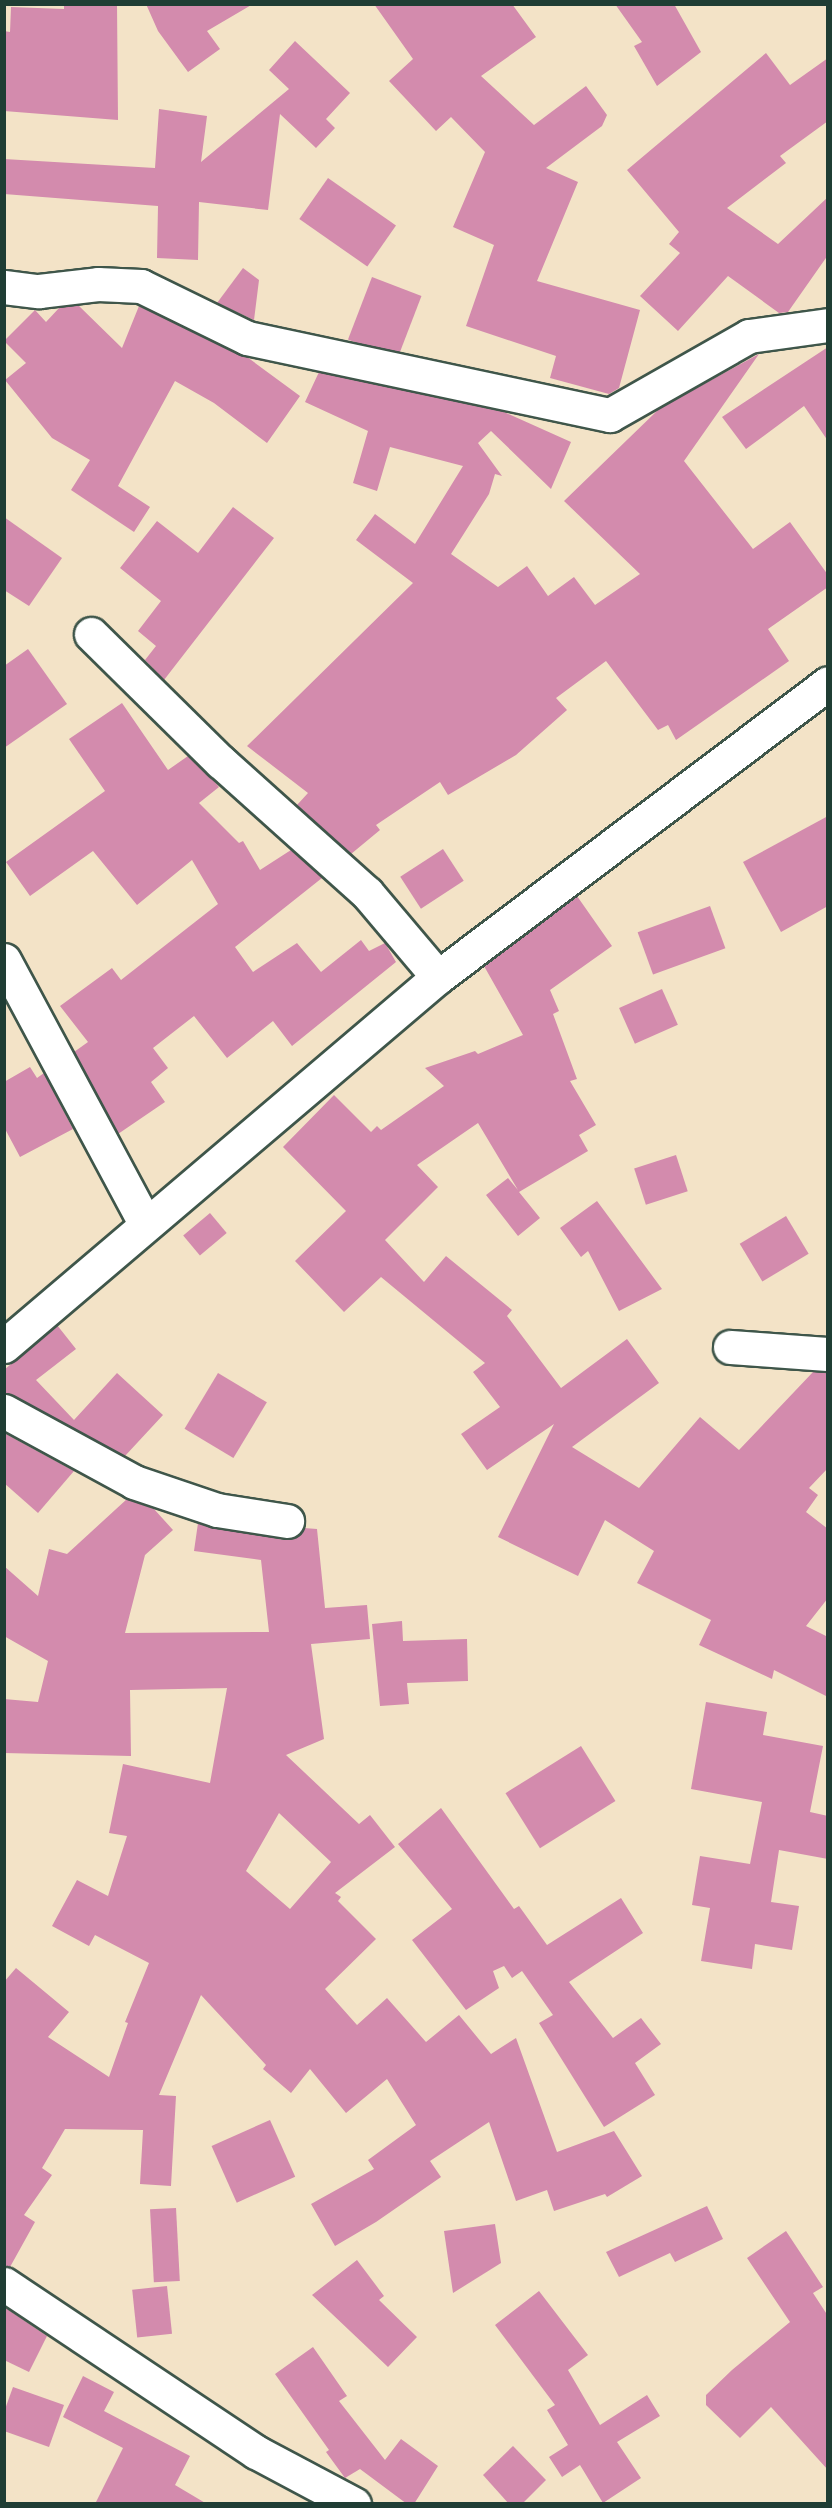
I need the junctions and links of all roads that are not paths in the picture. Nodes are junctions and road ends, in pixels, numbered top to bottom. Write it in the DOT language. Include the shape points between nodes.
graph roads {
  1 [pos="4,287"];
  2 [pos="828,325"];
  3 [pos="91,634"];
  4 [pos="828,683"];
  5 [pos="4,960"];
  6 [pos="438,977"];
  7 [pos="145,1223"];
  8 [pos="4,1346"];
  9 [pos="730,1347"];
  10 [pos="828,1354"];
  11 [pos="4,1411"];
  12 [pos="287,1521"];
  13 [pos="4,2284"];
  14 [pos="354,2504"];
  1 -- 2 [label="street" via="39,291 98,284 141,286 247,338 610,415 749,336"];
  3 -- 6 [label="street" via="221,762 367,893"];
  4 -- 6 [label="street"];
  5 -- 7 [label="street"];
  6 -- 7 [label="street"];
  7 -- 8 [label="street"];
  9 -- 10 [label="street"];
  11 -- 12 [label="street" via="134,1482 217,1510"];
  13 -- 14 [label="street" via="255,2452"];
}
